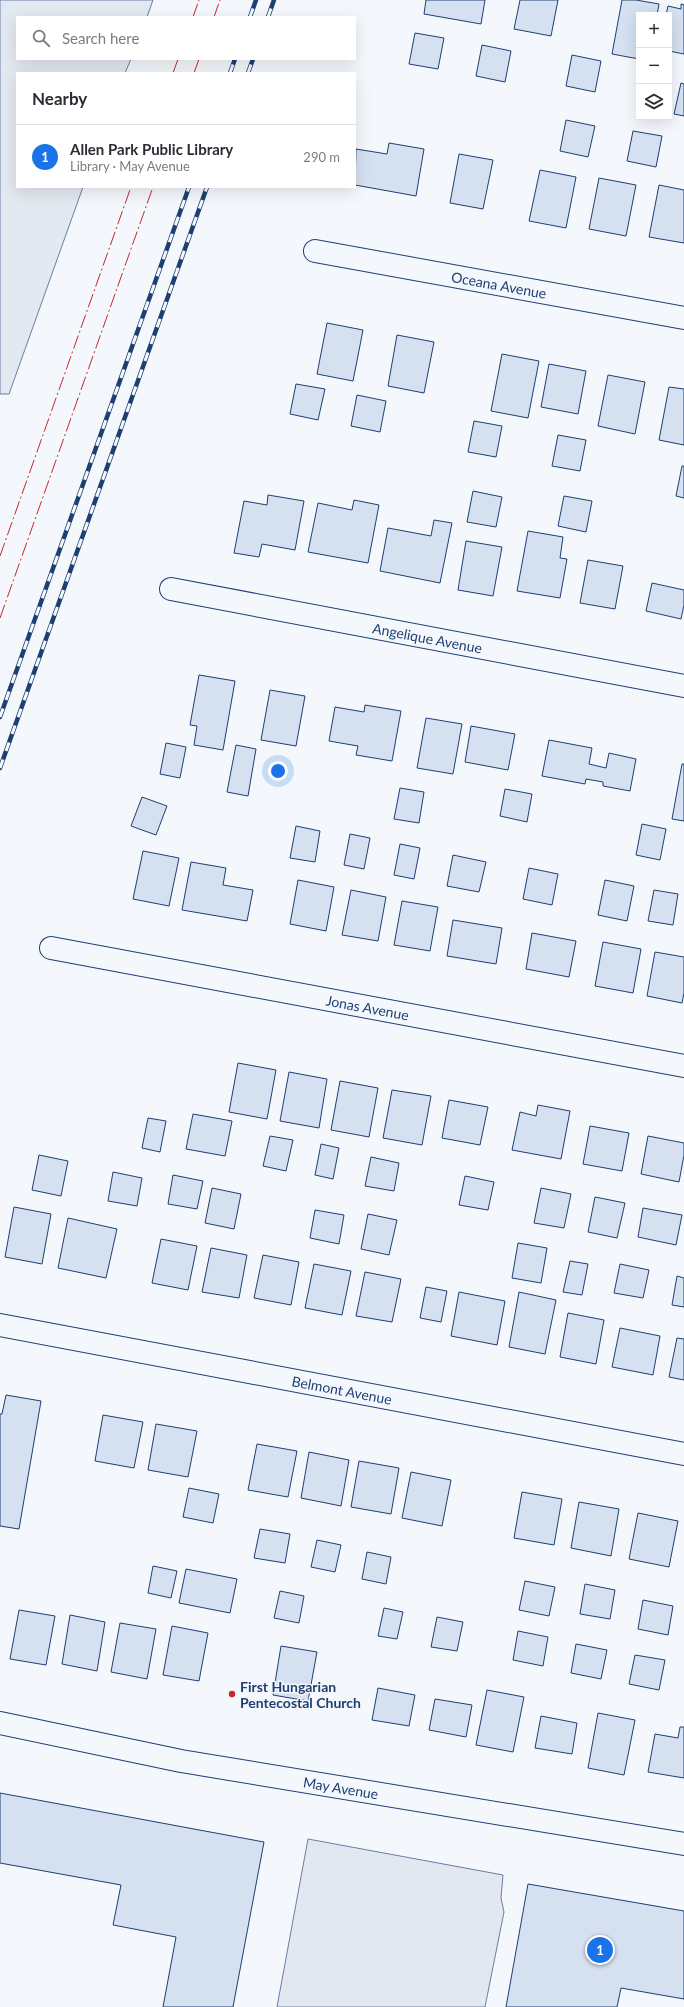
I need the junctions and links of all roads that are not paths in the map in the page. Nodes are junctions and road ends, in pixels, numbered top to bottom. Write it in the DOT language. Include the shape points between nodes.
graph roads {
  1 [pos="314,251"];
  2 [pos="684,318"];
  3 [pos="171,589"];
  4 [pos="684,686"];
  5 [pos="51,948"];
  6 [pos="684,1066"];
  7 [pos="0,1325"];
  8 [pos="684,1454"];
  9 [pos="0,1723"];
  10 [pos="684,1844"];
  1 -- 2 [label="street, Oceana Avenue"];
  3 -- 4 [label="street, Angelique Avenue"];
  5 -- 6 [label="street, Jonas Avenue"];
  7 -- 8 [label="street, Belmont Avenue"];
  9 -- 10 [label="street, May Avenue" via="181,1761"];
}
